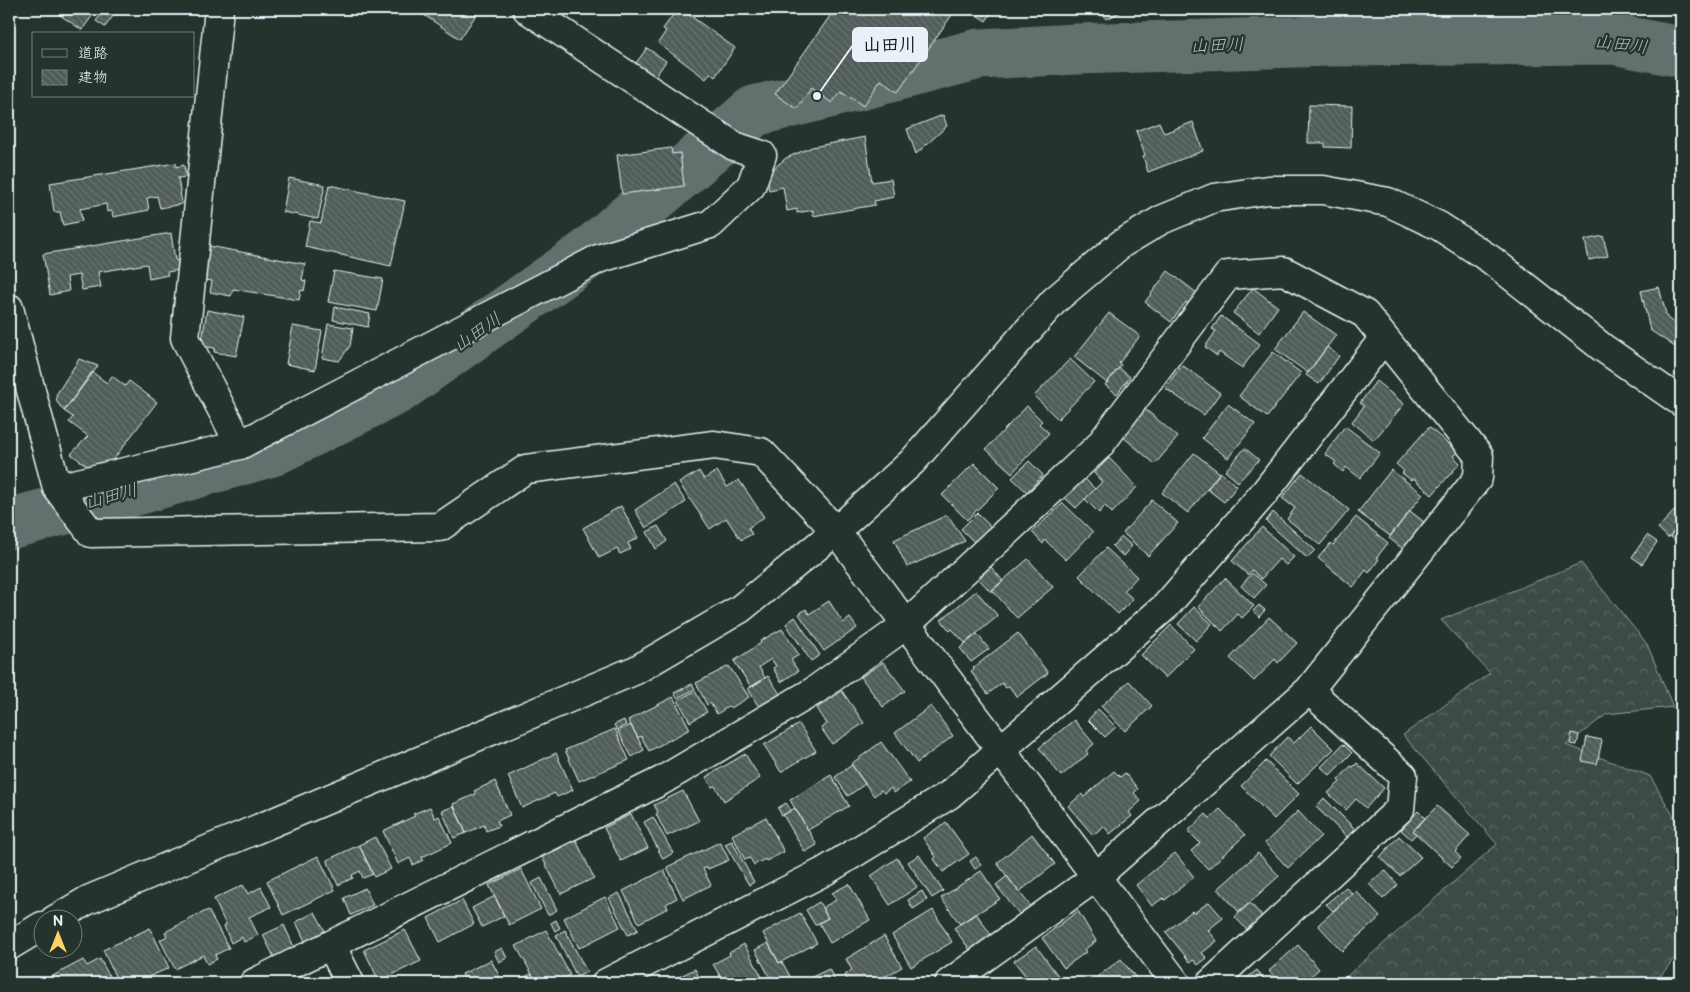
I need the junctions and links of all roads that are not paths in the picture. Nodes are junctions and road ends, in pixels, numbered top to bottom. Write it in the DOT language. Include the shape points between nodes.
graph roads {
  1 [pos="219,9"];
  2 [pos="527,9"];
  3 [pos="9,308"];
  4 [pos="1384,338"];
  5 [pos="1681,402"];
  6 [pos="240,445"];
  7 [pos="56,488"];
  8 [pos="836,531"];
  9 [pos="906,625"];
  10 [pos="1309,690"];
  11 [pos="1000,749"];
  12 [pos="1096,878"];
  13 [pos="71,910"];
  14 [pos="32,932"];
  15 [pos="331,945"];
  16 [pos="9,946"];
  17 [pos="254,983"];
  18 [pos="350,983"];
  19 [pos="606,983"];
  20 [pos="949,983"];
  21 [pos="1176,983"];
  22 [pos="1211,983"];
  1 -- 6 [label="street" via="185,338"];
  2 -- 6 [label="street" via="734,146 762,155 751,186 711,224 598,259"];
  3 -- 7 [label="street"];
  4 -- 9 [label="street" via="1365,314 1284,270 1228,275 1099,446"];
  4 -- 10 [label="street" via="1479,456 1478,478"];
  4 -- 11 [label="street" via="1265,492 1166,606"];
  5 -- 8 [label="street" via="1603,348 1490,259 1439,226 1388,202 1323,190 1268,190 1214,198 1161,220 1121,244 1054,301 912,462"];
  6 -- 7 [label="street"];
  7 -- 8 [label="street" via="91,533 440,527 526,469 714,445 761,452"];
  8 -- 9 [label="street"];
  8 -- 13 [label="street" via="740,609 636,670 88,900"];
  9 -- 11 [label="street"];
  9 -- 15 [label="street" via="814,690 661,781"];
  10 -- 12 [label="street"];
  10 -- 22 [label="street" via="1403,776 1400,809"];
  11 -- 12 [label="street"];
  11 -- 19 [label="street" via="949,795 825,871"];
  12 -- 20 [label="street"];
  12 -- 21 [label="street"];
  14 -- 16 [label="street"];
  15 -- 17 [label="street"];
  15 -- 18 [label="street"];
}
